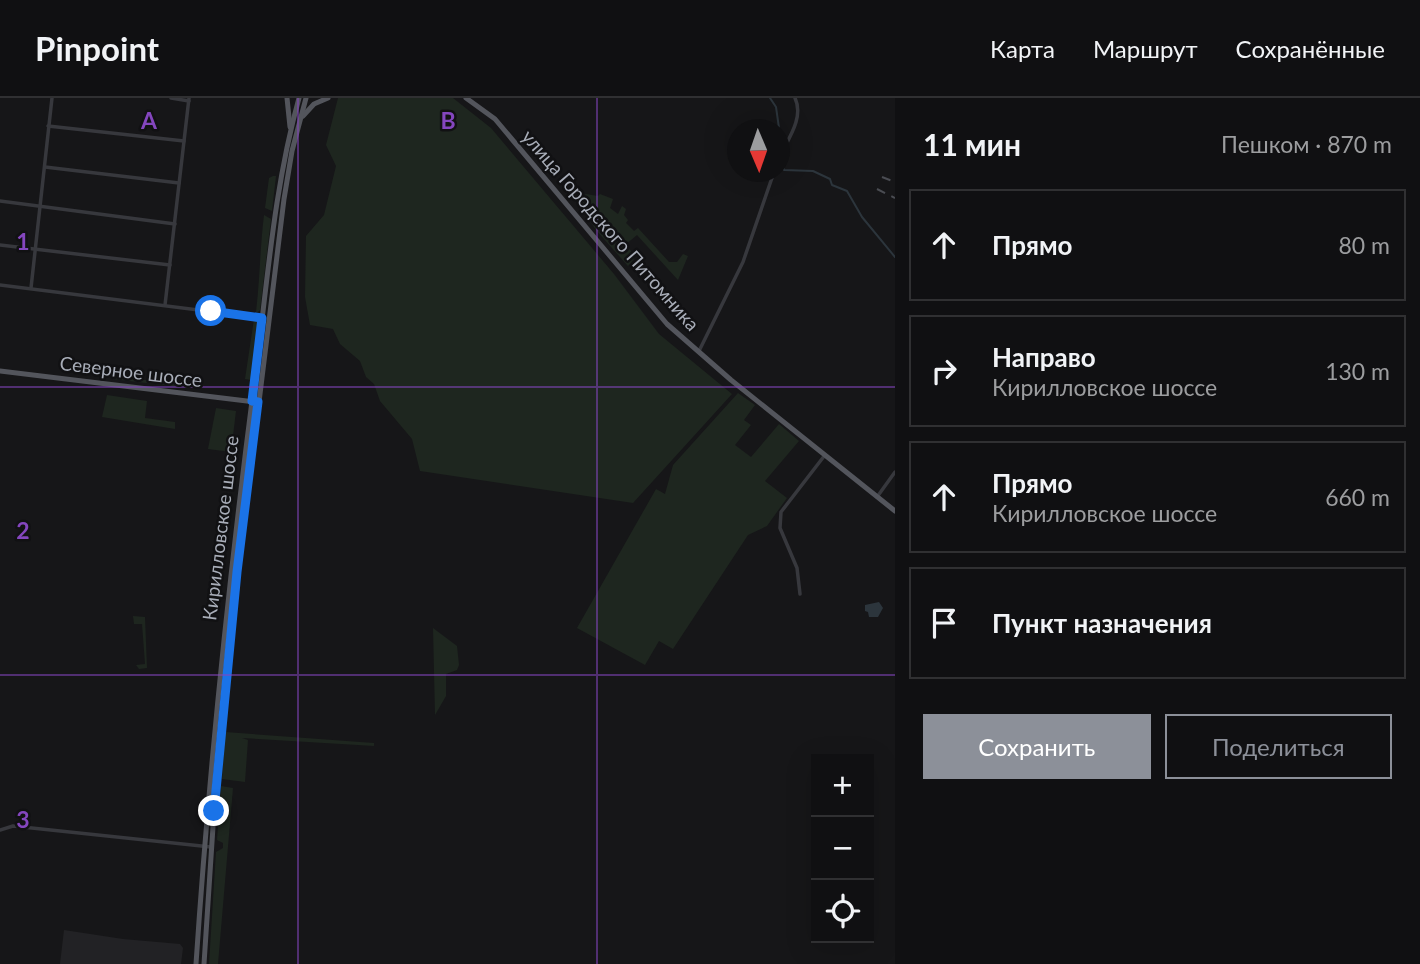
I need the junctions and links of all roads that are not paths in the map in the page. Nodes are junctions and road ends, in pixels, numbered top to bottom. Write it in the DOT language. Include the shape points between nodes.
graph roads {
  1 [pos="52,98"];
  2 [pos="171,98"];
  3 [pos="287,98"];
  4 [pos="299,98"];
  5 [pos="306,98"];
  6 [pos="328,98"];
  7 [pos="466,98"];
  8 [pos="796,98"];
  9 [pos="189,99"];
  10 [pos="319,100"];
  11 [pos="48,125"];
  12 [pos="298,125"];
  13 [pos="290,130"];
  14 [pos="790,133"];
  15 [pos="184,141"];
  16 [pos="45,167"];
  17 [pos="771,182"];
  18 [pos="179,183"];
  19 [pos="0,201"];
  20 [pos="40,207"];
  21 [pos="175,224"];
  22 [pos="0,245"];
  23 [pos="36,250"];
  24 [pos="170,265"];
  25 [pos="0,285"];
  26 [pos="31,288"];
  27 [pos="165,305"];
  28 [pos="262,318"];
  29 [pos="698,353"];
  30 [pos="0,371"];
  31 [pos="255,402"];
  32 [pos="825,455"];
  33 [pos="895,472"];
  34 [pos="877,497"];
  35 [pos="895,511"];
  36 [pos="800,594"];
  37 [pos="0,830"];
  38 [pos="208,846"];
  39 [pos="197,964"];
  40 [pos="204,964"];
  1 -- 11 [label="street"];
  2 -- 9 [label="street"];
  3 -- 13 [label="main road"];
  4 -- 13 [label="main road, Кирилловское шоссе"];
  5 -- 12 [label="main road, Кирилловское шоссе"];
  6 -- 10 [label="main road"];
  7 -- 29 [label="main road, улица Городского Питомника" via="495,119 637,290"];
  8 -- 14 [label="street" via="800,107"];
  9 -- 15 [label="street"];
  10 -- 12 [label="main road"];
  11 -- 15 [label="street"];
  11 -- 16 [label="street"];
  12 -- 31 [label="main road, Кирилловское шоссе"];
  13 -- 28 [label="main road, Кирилловское шоссе"];
  15 -- 18 [label="street"];
  16 -- 18 [label="street"];
  16 -- 20 [label="street"];
  17 -- 29 [label="street" via="743,262"];
  18 -- 21 [label="street"];
  19 -- 20 [label="street"];
  20 -- 21 [label="street"];
  20 -- 23 [label="street"];
  21 -- 24 [label="street"];
  22 -- 23 [label="street"];
  23 -- 24 [label="street"];
  23 -- 26 [label="street"];
  24 -- 27 [label="street"];
  25 -- 26 [label="street"];
  26 -- 27 [label="street"];
  27 -- 28 [label="street"];
  28 -- 31 [label="main road, Кирилловское шоссе"];
  29 -- 32 [label="main road, улица Городского Питомника"];
  30 -- 31 [label="main road, Северное шоссе"];
  31 -- 38 [label="main road, Кирилловское шоссе" via="219,666"];
  32 -- 34 [label="main road, улица Городского Питомника"];
  32 -- 36 [label="street" via="781,512 780,528 797,568"];
  33 -- 34 [label="street"];
  34 -- 35 [label="main road, улица Городского Питомника"];
  37 -- 38 [label="street" via="13,826"];
  38 -- 39 [label="main road, Кирилловское шоссе"];
  38 -- 40 [label="main road, Кирилловское шоссе"];
}
